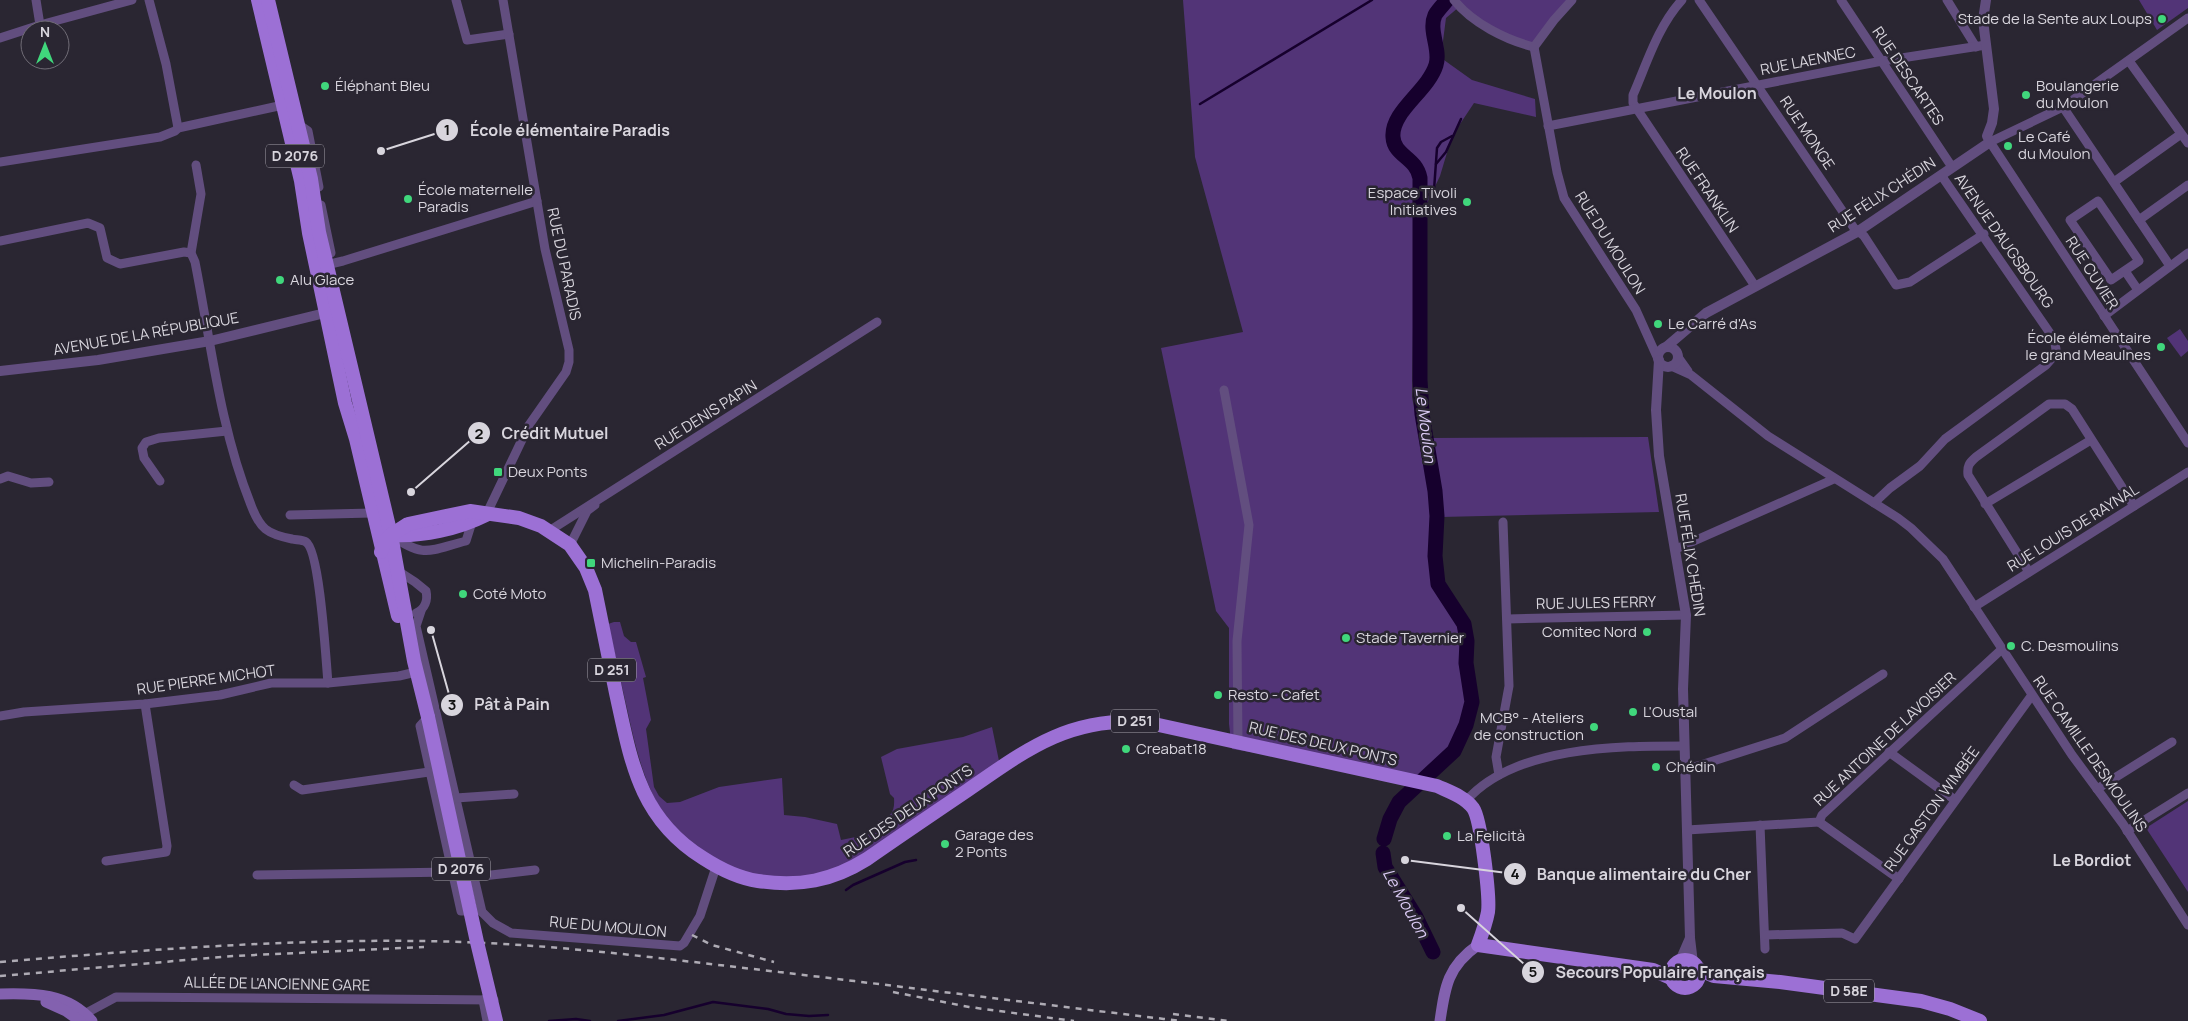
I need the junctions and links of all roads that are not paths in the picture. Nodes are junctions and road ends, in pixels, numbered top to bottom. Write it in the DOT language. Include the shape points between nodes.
graph roads {
  1 [pos="36,0"];
  2 [pos="132,0"];
  3 [pos="149,0"];
  4 [pos="258,0"];
  5 [pos="268,0"];
  6 [pos="456,0"];
  7 [pos="503,0"];
  8 [pos="1572,0"];
  9 [pos="1682,0"];
  10 [pos="1699,0"];
  11 [pos="1841,0"];
  12 [pos="1947,0"];
  13 [pos="1986,0"];
  14 [pos="1456,3"];
  15 [pos="2188,18"];
  16 [pos="39,20"];
  17 [pos="58,20"];
  18 [pos="20,32"];
  19 [pos="509,34"];
  20 [pos="0,38"];
  21 [pos="1981,46"];
  22 [pos="1534,47"];
  23 [pos="2129,60"];
  24 [pos="1882,61"];
  25 [pos="1758,85"];
  26 [pos="282,105"];
  27 [pos="2063,107"];
  28 [pos="1636,109"];
  29 [pos="1548,126"];
  30 [pos="178,128"];
  31 [pos="2181,134"];
  32 [pos="1990,142"];
  33 [pos="2188,143"];
  34 [pos="0,162"];
  35 [pos="196,165"];
  36 [pos="1952,167"];
  37 [pos="1941,175"];
  38 [pos="2114,182"];
  39 [pos="2188,185"];
  40 [pos="537,202"];
  41 [pos="2140,220"];
  42 [pos="1857,232"];
  43 [pos="1984,234"];
  44 [pos="0,241"];
  45 [pos="191,253"];
  46 [pos="2188,253"];
  47 [pos="330,264"];
  48 [pos="2170,266"];
  49 [pos="2124,270"];
  50 [pos="1755,286"];
  51 [pos="2138,290"];
  52 [pos="330,309"];
  53 [pos="2104,316"];
  54 [pos="877,322"];
  55 [pos="1685,330"];
  56 [pos="1648,334"];
  57 [pos="210,342"];
  58 [pos="1665,347"];
  59 [pos="1677,353"];
  60 [pos="1659,360"];
  61 [pos="1670,366"];
  62 [pos="0,371"];
  63 [pos="1691,375"];
  64 [pos="1658,388"];
  65 [pos="1224,390"];
  66 [pos="345,403"];
  67 [pos="227,431"];
  68 [pos="2091,440"];
  69 [pos="2188,443"];
  70 [pos="2188,472"];
  71 [pos="0,479"];
  72 [pos="1834,479"];
  73 [pos="160,481"];
  74 [pos="49,482"];
  75 [pos="606,494"];
  76 [pos="1874,503"];
  77 [pos="1986,504"];
  78 [pos="2134,506"];
  79 [pos="372,513"];
  80 [pos="290,515"];
  81 [pos="486,515"];
  82 [pos="1503,522"];
  83 [pos="545,528"];
  84 [pos="391,535"];
  85 [pos="570,546"];
  86 [pos="1676,549"];
  87 [pos="381,552"];
  88 [pos="398,572"];
  89 [pos="2029,572"];
  90 [pos="1974,607"];
  91 [pos="421,611"];
  92 [pos="1686,616"];
  93 [pos="407,618"];
  94 [pos="1507,619"];
  95 [pos="2002,649"];
  96 [pos="415,666"];
  97 [pos="1883,674"];
  98 [pos="328,683"];
  99 [pos="2032,695"];
  100 [pos="146,704"];
  101 [pos="0,716"];
  102 [pos="428,717"];
  103 [pos="1238,741"];
  104 [pos="2172,742"];
  105 [pos="1684,746"];
  106 [pos="1889,752"];
  107 [pos="1685,770"];
  108 [pos="429,772"];
  109 [pos="1499,775"];
  110 [pos="294,785"];
  111 [pos="2097,789"];
  112 [pos="2188,793"];
  113 [pos="514,794"];
  114 [pos="456,798"];
  115 [pos="1955,800"];
  116 [pos="1466,801"];
  117 [pos="1819,822"];
  118 [pos="1760,825"];
  119 [pos="1688,830"];
  120 [pos="2127,830"];
  121 [pos="106,861"];
  122 [pos="716,867"];
  123 [pos="535,870"];
  124 [pos="452,872"];
  125 [pos="258,874"];
  126 [pos="474,878"];
  127 [pos="1899,879"];
  128 [pos="482,912"];
  129 [pos="2188,925"];
  130 [pos="1765,935"];
  131 [pos="1478,946"];
  132 [pos="1765,949"];
  133 [pos="1686,969"];
  134 [pos="0,994"];
  135 [pos="0,999"];
  136 [pos="482,1000"];
  137 [pos="83,1018"];
  138 [pos="487,1021"];
  139 [pos="496,1021"];
  140 [pos="502,1021"];
  141 [pos="1440,1021"];
  142 [pos="1980,1021"];
  1 -- 16 [label="street"];
  2 -- 17 [label="street"];
  3 -- 30 [label="street"];
  4 -- 26 [label="main road, D 2076"];
  5 -- 47 [label="main road, D 2076"];
  6 -- 19 [label="street" via="467,40"];
  7 -- 19 [label="street, RUE DU PARADIS"];
  8 -- 22 [label="street"];
  9 -- 28 [label="street" via="1667,18 1633,95"];
  10 -- 25 [label="street, RUE MONGE"];
  11 -- 24 [label="street, RUE DESCARTES"];
  12 -- 21 [label="street"];
  13 -- 21 [label="street"];
  14 -- 22 [label="street" via="1493,30"];
  15 -- 23 [label="street"];
  18 -- 20 [label="street"];
  19 -- 40 [label="street, RUE DU PARADIS"];
  21 -- 24 [label="street, RUE LAENNEC"];
  21 -- 32 [label="street" via="1994,95 1992,123 1987,136"];
  22 -- 29 [label="street, RUE DU MOULON"];
  23 -- 27 [label="street"];
  23 -- 31 [label="street"];
  24 -- 25 [label="street, RUE LAENNEC"];
  24 -- 36 [label="street, RUE DESCARTES"];
  25 -- 28 [label="street, RUE LAENNEC"];
  25 -- 42 [label="street, RUE MONGE"];
  26 -- 30 [label="street"];
  26 -- 52 [label="main road, D 2076"];
  27 -- 32 [label="street"];
  27 -- 38 [label="street"];
  28 -- 29 [label="street, RUE LAENNEC"];
  28 -- 50 [label="street, RUE FRANKLIN"];
  29 -- 56 [label="street, RUE DU MOULON" via="1564,198"];
  30 -- 34 [label="street" via="160,137"];
  31 -- 33 [label="street"];
  31 -- 38 [label="street"];
  32 -- 36 [label="street, RUE FÉLIX CHÉDIN"];
  32 -- 53 [label="street, RUE CUVIER"];
  35 -- 45 [label="street" via="201,194"];
  36 -- 37 [label="street, RUE FÉLIX CHÉDIN"];
  37 -- 42 [label="street, RUE FÉLIX CHÉDIN"];
  37 -- 43 [label="street, AVENUE D'AUGSBOURG"];
  38 -- 41 [label="street"];
  39 -- 41 [label="street"];
  40 -- 47 [label="street"];
  40 -- 81 [label="street, RUE DU PARADIS" via="569,362 566,372 529,425"];
  41 -- 48 [label="street"];
  42 -- 43 [label="street, RUE MONGE" via="1864,236 1896,285 1910,282"];
  42 -- 50 [label="street, RUE FÉLIX CHÉDIN"];
  43 -- 76 [label="street, AVENUE D'AUGSBOURG" via="2054,339 2056,349 2053,357 1945,439 1920,466"];
  44 -- 45 [label="street" via="88,223 100,228 107,258 120,264"];
  45 -- 57 [label="street"];
  46 -- 48 [label="street"];
  47 -- 52 [label="main road, D 2076"];
  48 -- 51 [label="street"];
  49 -- 49 [label="street" via="2111,280 2070,220 2098,201 2139,261"];
  49 -- 51 [label="street"];
  50 -- 55 [label="street, RUE FÉLIX CHÉDIN" via="1706,313"];
  51 -- 53 [label="street"];
  52 -- 57 [label="street, AVENUE DE LA RÉPUBLIQUE"];
  52 -- 66 [label="main road, D 2076"];
  52 -- 84 [label="main road, D 2076" via="366,427"];
  53 -- 69 [label="street, RUE CUVIER"];
  54 -- 75 [label="street, RUE DENIS PAPIN"];
  55 -- 58 [label="street, RUE FÉLIX CHÉDIN"];
  55 -- 59 [label="street, RUE FÉLIX CHÉDIN"];
  56 -- 58 [label="street, RUE DU MOULON"];
  56 -- 60 [label="street, RUE DU MOULON"];
  57 -- 62 [label="street, AVENUE DE LA RÉPUBLIQUE" via="98,360"];
  57 -- 67 [label="street"];
  58 -- 59 [label="street" via="1672,347"];
  58 -- 60 [label="street" via="1659,352"];
  59 -- 61 [label="street" via="1676,362"];
  59 -- 63 [label="street, RUE CAMILLE DESMOULINS"];
  60 -- 61 [label="street"];
  60 -- 64 [label="street, RUE FÉLIX CHÉDIN"];
  61 -- 63 [label="street, RUE CAMILLE DESMOULINS"];
  61 -- 64 [label="street, RUE FÉLIX CHÉDIN"];
  63 -- 72 [label="street, RUE CAMILLE DESMOULINS" via="1743,418"];
  64 -- 86 [label="street, RUE FÉLIX CHÉDIN" via="1656,429 1659,456"];
  65 -- 103 [label="street" via="1249,526 1237,641"];
  66 -- 79 [label="main road, D 2076"];
  66 -- 84 [label="main road, D 2076" via="363,442 380,516"];
  67 -- 73 [label="street" via="146,442 142,448 144,458"];
  67 -- 98 [label="street" via="237,471 258,519 273,535 306,542 313,548"];
  68 -- 77 [label="street"];
  68 -- 77 [label="street" via="2072,409 2065,404 2049,404 1970,462 1968,475"];
  68 -- 78 [label="street"];
  70 -- 78 [label="street, RUE LOUIS DE RAYNAL"];
  71 -- 74 [label="street" via="8,476 31,483"];
  72 -- 76 [label="street, RUE CAMILLE DESMOULINS"];
  72 -- 86 [label="street"];
  75 -- 83 [label="street, RUE DENIS PAPIN"];
  75 -- 85 [label="street" via="587,512"];
  76 -- 90 [label="street, RUE CAMILLE DESMOULINS" via="1911,528 1943,559"];
  77 -- 89 [label="street"];
  78 -- 89 [label="street, RUE LOUIS DE RAYNAL"];
  79 -- 80 [label="street"];
  79 -- 87 [label="main road, D 2076"];
  81 -- 83 [label="main road, RUE DES DEUX PONTS / D 251" via="519,518"];
  81 -- 84 [label="main road, RUE DES DEUX PONTS / D 251" via="472,522 412,536"];
  81 -- 84 [label="main road, RUE DES DEUX PONTS / D 251" via="470,511 412,523"];
  82 -- 94 [label="street"];
  83 -- 85 [label="main road, RUE DES DEUX PONTS / D 251"];
  84 -- 87 [label="main road"];
  84 -- 88 [label="main road, D 2076"];
  85 -- 122 [label="main road, RUE DES DEUX PONTS / D 251" via="586,568 595,590 629,755 643,794 675,837"];
  86 -- 92 [label="street, RUE FÉLIX CHÉDIN"];
  87 -- 96 [label="main road, D 2076"];
  88 -- 91 [label="street" via="426,591 427,599"];
  88 -- 93 [label="main road, D 2076"];
  89 -- 90 [label="street, RUE LOUIS DE RAYNAL"];
  90 -- 95 [label="street, RUE CAMILLE DESMOULINS"];
  91 -- 93 [label="street"];
  91 -- 114 [label="street" via="416,626"];
  92 -- 94 [label="street, RUE JULES FERRY"];
  92 -- 105 [label="street, RUE FÉLIX CHÉDIN"];
  93 -- 96 [label="main road, D 2076"];
  94 -- 109 [label="street" via="1508,686 1496,758"];
  95 -- 99 [label="street, RUE CAMILLE DESMOULINS"];
  95 -- 106 [label="street, RUE ANTOINE DE LAVOISIER"];
  96 -- 98 [label="street, RUE PIERRE MICHOT" via="399,676"];
  96 -- 102 [label="main road, D 2076"];
  97 -- 107 [label="street" via="1785,738"];
  98 -- 100 [label="street, RUE PIERRE MICHOT" via="271,683 220,695"];
  99 -- 111 [label="street, RUE CAMILLE DESMOULINS"];
  99 -- 115 [label="street, RUE GASTON WIMBÉE"];
  100 -- 101 [label="street, RUE PIERRE MICHOT"];
  100 -- 121 [label="street" via="166,852"];
  102 -- 108 [label="street" via="420,726"];
  102 -- 139 [label="main road, D 2076, bridge"];
  103 -- 116 [label="main road, RUE DES DEUX PONTS / D 251" via="1437,786"];
  103 -- 122 [label="main road, RUE DES DEUX PONTS / D 251" via="1145,722 1108,722 1077,728 1033,746 867,860 839,875 811,882 777,883 743,878"];
  104 -- 111 [label="street"];
  105 -- 107 [label="street, RUE FÉLIX CHÉDIN"];
  105 -- 109 [label="street" via="1581,750 1556,754"];
  106 -- 115 [label="street"];
  106 -- 117 [label="street, RUE ANTOINE DE LAVOISIER"];
  107 -- 119 [label="street, RUE FÉLIX CHÉDIN"];
  108 -- 110 [label="street" via="302,790"];
  108 -- 124 [label="street"];
  109 -- 116 [label="street"];
  111 -- 120 [label="street, RUE CAMILLE DESMOULINS"];
  112 -- 120 [label="street"];
  113 -- 114 [label="street"];
  114 -- 126 [label="street"];
  115 -- 127 [label="street, RUE GASTON WIMBÉE"];
  116 -- 131 [label="main road" via="1479,822 1489,892 1488,912"];
  117 -- 118 [label="street, RUE ANTOINE DE LAVOISIER"];
  117 -- 127 [label="street"];
  118 -- 119 [label="street, RUE ANTOINE DE LAVOISIER"];
  118 -- 130 [label="street"];
  119 -- 133 [label="street, RUE FÉLIX CHÉDIN" via="1690,938"];
  120 -- 129 [label="street, RUE CAMILLE DESMOULINS"];
  122 -- 128 [label="street, RUE DU MOULON" via="700,916 680,946 510,933"];
  123 -- 126 [label="street"];
  124 -- 125 [label="street"];
  124 -- 128 [label="street" via="462,911"];
  126 -- 128 [label="street"];
  127 -- 130 [label="street, RUE GASTON WIMBÉE" via="1854,939 1842,933"];
  130 -- 132 [label="street"];
  131 -- 133 [label="main road" via="1653,970"];
  131 -- 141 [label="main road" via="1462,957 1450,974"];
  133 -- 142 [label="main road, D 58E" via="1707,979 1714,976 1780,982 1908,998 1933,1003"];
  134 -- 137 [label="main road" via="53,997 66,1001"];
  135 -- 137 [label="main road" via="45,1002"];
  136 -- 137 [label="street, ALLÉE DE L'ANCIENNE GARE" via="116,997"];
  136 -- 138 [label="street"];
  136 -- 140 [label="street" via="496,1000"];
}
